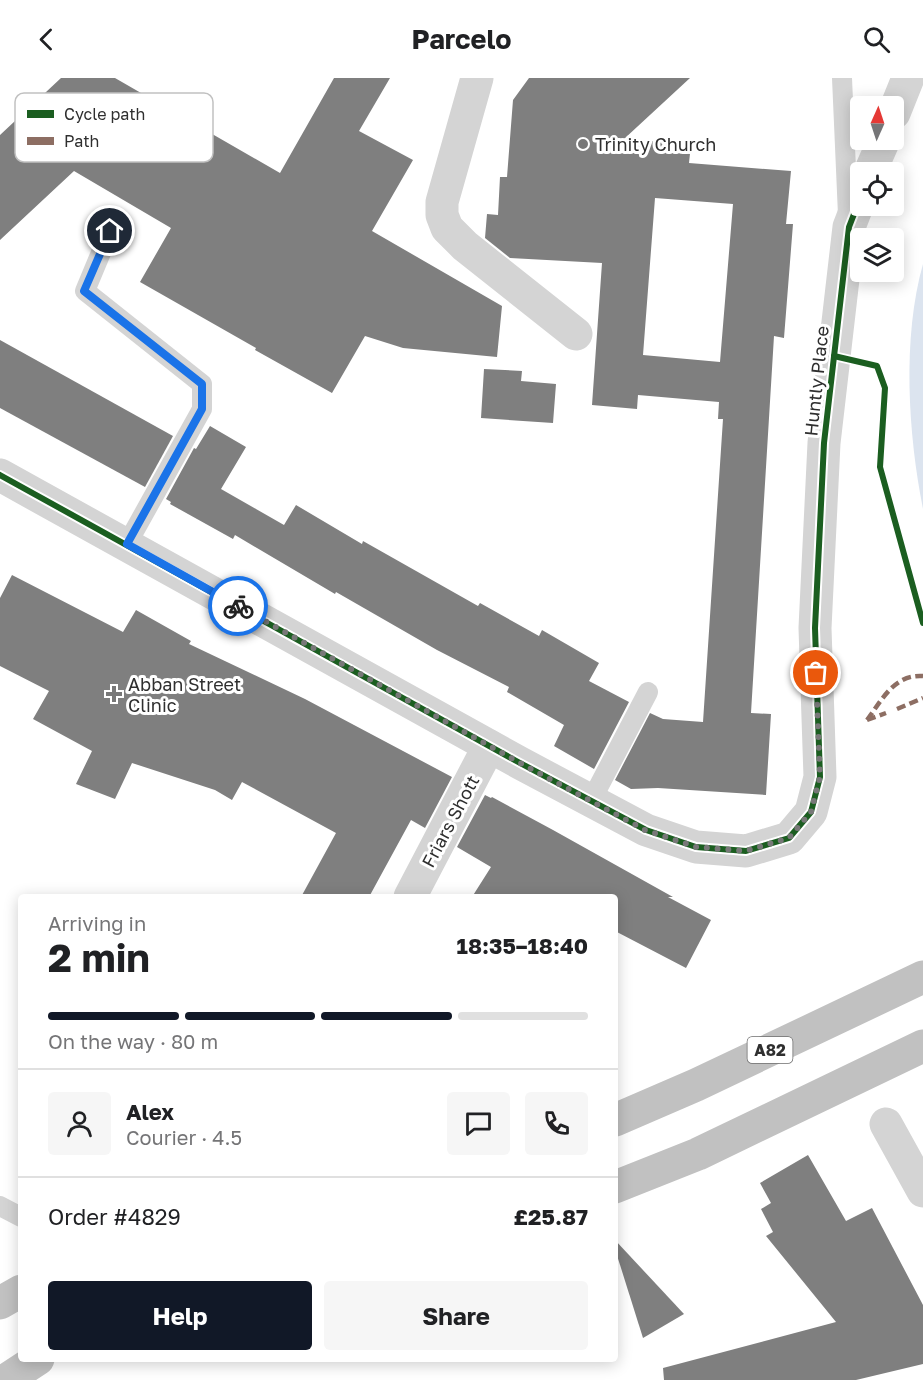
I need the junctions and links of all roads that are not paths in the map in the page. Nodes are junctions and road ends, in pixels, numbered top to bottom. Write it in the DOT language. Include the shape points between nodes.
graph roads {
  1 [pos="477,78"];
  2 [pos="842,78"];
  3 [pos="908,78"];
  4 [pos="901,96"];
  5 [pos="853,216"];
  6 [pos="849,227"];
  7 [pos="110,231"];
  8 [pos="576,334"];
  9 [pos="0,475"];
  10 [pos="127,544"];
  11 [pos="648,692"];
  12 [pos="489,746"];
  13 [pos="591,801"];
  14 [pos="412,894"];
  15 [pos="923,977"];
  16 [pos="923,1047"];
  17 [pos="618,1119"];
  18 [pos="886,1124"];
  19 [pos="618,1186"];
  20 [pos="923,1191"];
  21 [pos="0,1206"];
  22 [pos="18,1215"];
  23 [pos="18,1293"];
  24 [pos="0,1303"];
  25 [pos="34,1362"];
  26 [pos="6,1380"];
  1 -- 8 [label="street" via="442,202 447,228"];
  2 -- 6 [label="lane, Huntly Place"];
  3 -- 4 [label="street"];
  5 -- 6 [label="street"];
  6 -- 13 [label="street, Huntly Place" via="824,443 815,628 820,777 811,812 789,838 746,851 696,847 645,830"];
  7 -- 10 [label="lane" via="84,291 202,384 202,409"];
  9 -- 10 [label="street"];
  10 -- 12 [label="street"];
  11 -- 13 [label="lane"];
  12 -- 13 [label="street"];
  12 -- 14 [label="street, Friars Shott"];
  15 -- 17 [label="highway, A82"];
  16 -- 19 [label="highway" via="698,1154"];
  18 -- 20 [label="street"];
  21 -- 22 [label="lane"];
  23 -- 24 [label="highway"];
  25 -- 26 [label="highway"];
}
